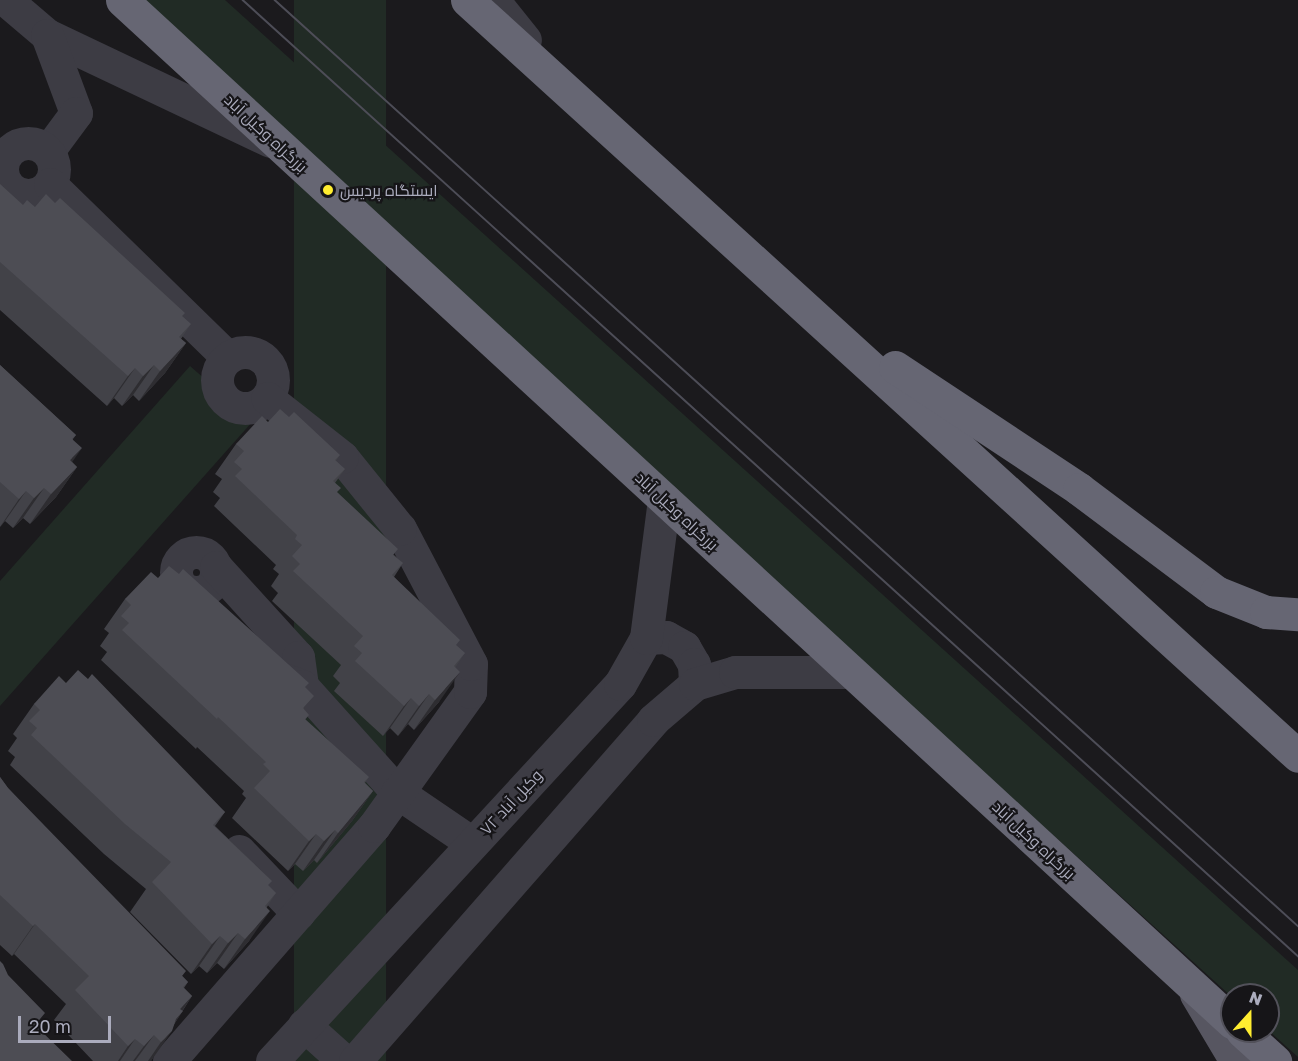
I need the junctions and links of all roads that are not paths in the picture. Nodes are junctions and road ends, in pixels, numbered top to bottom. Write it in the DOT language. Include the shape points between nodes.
graph roads {
  1 [pos="6,0"];
  2 [pos="104,0"];
  3 [pos="122,0"];
  4 [pos="467,0"];
  5 [pos="493,0"];
  6 [pos="47,35"];
  7 [pos="181,54"];
  8 [pos="557,82"];
  9 [pos="279,145"];
  10 [pos="48,151"];
  11 [pos="0,170"];
  12 [pos="50,184"];
  13 [pos="805,308"];
  14 [pos="664,499"];
  15 [pos="1298,614"];
  16 [pos="219,621"];
  17 [pos="646,638"];
  18 [pos="251,652"];
  19 [pos="851,672"];
  20 [pos="695,684"];
  21 [pos="303,686"];
  22 [pos="1298,756"];
  23 [pos="397,792"];
  24 [pos="216,828"];
  25 [pos="472,843"];
  26 [pos="298,913"];
  27 [pos="1188,982"];
  28 [pos="182,992"];
  29 [pos="1220,1011"];
  30 [pos="207,1017"];
  31 [pos="304,1025"];
  32 [pos="1255,1043"];
  33 [pos="169,1061"];
  34 [pos="272,1061"];
  35 [pos="344,1061"];
  36 [pos="355,1061"];
  37 [pos="1236,1061"];
  38 [pos="1275,1061"];
  1 -- 6 [label="street"];
  2 -- 7 [label="highway"];
  3 -- 7 [label="highway, بزرگراه وکیل آباد"];
  4 -- 8 [label="highway"];
  5 -- 8 [label="street"];
  6 -- 9 [label="street"];
  6 -- 10 [label="street" via="76,113"];
  7 -- 9 [label="highway, بزرگراه وکیل آباد"];
  8 -- 13 [label="highway"];
  9 -- 14 [label="highway, بزرگراه وکیل آباد"];
  10 -- 11 [label="street" via="34,143 17,145 5,155"];
  10 -- 12 [label="street" via="55,168"];
  11 -- 12 [label="street" via="7,186 21,195 37,194"];
  12 -- 23 [label="street" via="227,357 217,378 223,399 234,406 249,408 267,398 342,457 400,529 471,664 470,692"];
  13 -- 15 [label="highway" via="1079,489 1216,592 1266,612"];
  13 -- 22 [label="highway"];
  14 -- 17 [label="street, ۷۲ وکیل آباد"];
  14 -- 19 [label="highway, بزرگراه وکیل آباد"];
  16 -- 21 [label="street" via="178,583 179,561 188,554 200,552 210,558 298,657"];
  17 -- 20 [label="street" via="666,637 684,646 694,664"];
  17 -- 25 [label="street, ۷۲ وکیل آباد" via="620,684"];
  18 -- 21 [label="street" via="275,676"];
  19 -- 20 [label="street" via="735,672"];
  19 -- 27 [label="highway, بزرگراه وکیل آباد"];
  20 -- 36 [label="street" via="653,720"];
  21 -- 23 [label="street"];
  23 -- 25 [label="street"];
  23 -- 26 [label="street" via="375,826"];
  24 -- 26 [label="street"];
  25 -- 31 [label="street, ۷۲ وکیل آباد"];
  26 -- 30 [label="street"];
  27 -- 29 [label="highway, بزرگراه وکیل آباد"];
  27 -- 37 [label="main road"];
  28 -- 30 [label="street"];
  30 -- 33 [label="street"];
  31 -- 34 [label="street, ۷۲ وکیل آباد"];
  31 -- 35 [label="street"];
  32 -- 38 [label="highway"];
}
